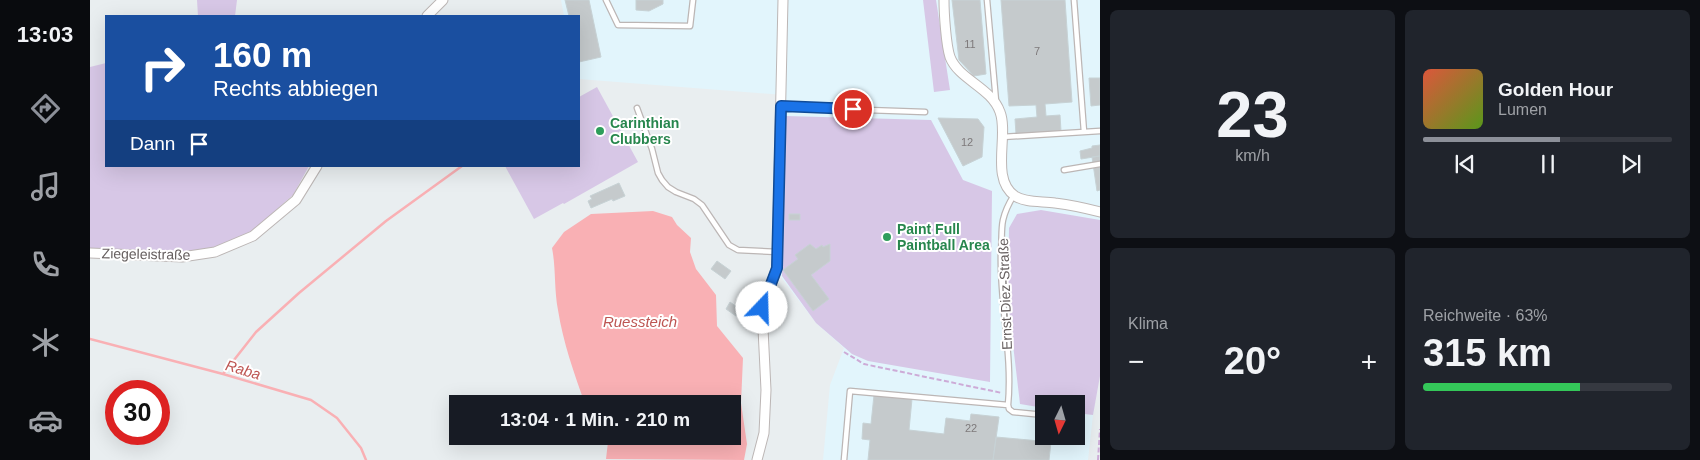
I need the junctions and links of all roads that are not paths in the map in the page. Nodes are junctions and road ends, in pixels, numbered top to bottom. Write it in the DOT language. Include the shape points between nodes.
graph roads {
  1 [pos="442,0"];
  2 [pos="606,0"];
  3 [pos="693,0"];
  4 [pos="783,0"];
  5 [pos="944,0"];
  6 [pos="987,0"];
  7 [pos="1074,0"];
  8 [pos="428,15"];
  9 [pos="996,104"];
  10 [pos="781,106"];
  11 [pos="637,108"];
  12 [pos="925,112"];
  13 [pos="1100,131"];
  14 [pos="1084,132"];
  15 [pos="1002,138"];
  16 [pos="1100,164"];
  17 [pos="317,167"];
  18 [pos="1064,170"];
  19 [pos="1014,195"];
  20 [pos="1100,212"];
  21 [pos="778,252"];
  22 [pos="90,253"];
  23 [pos="1008,405"];
  24 [pos="1035,414"];
  25 [pos="757,460"];
  26 [pos="844,460"];
  1 -- 8 [label="street"];
  2 -- 3 [label="lane" via="618,25 690,26"];
  4 -- 10 [label="street"];
  5 -- 9 [label="street" via="950,57 959,70"];
  6 -- 9 [label="lane"];
  7 -- 14 [label="lane"];
  9 -- 15 [label="street" via="1001,113"];
  10 -- 12 [label="lane"];
  10 -- 21 [label="street"];
  11 -- 21 [label="lane" via="658,173 668,186 702,205 734,248"];
  13 -- 14 [label="lane"];
  14 -- 15 [label="lane"];
  15 -- 19 [label="street" via="1002,174"];
  16 -- 18 [label="lane"];
  17 -- 22 [label="street, Ziegeleistraße" via="296,200 253,236 214,252 182,257"];
  19 -- 20 [label="street"];
  19 -- 23 [label="lane, Ernst-Diez-Straße" via="1002,220"];
  21 -- 25 [label="street" via="776,274 762,308 766,390 764,433"];
  23 -- 24 [label="lane" via="1013,412"];
  23 -- 26 [label="lane" via="850,391"];
}
